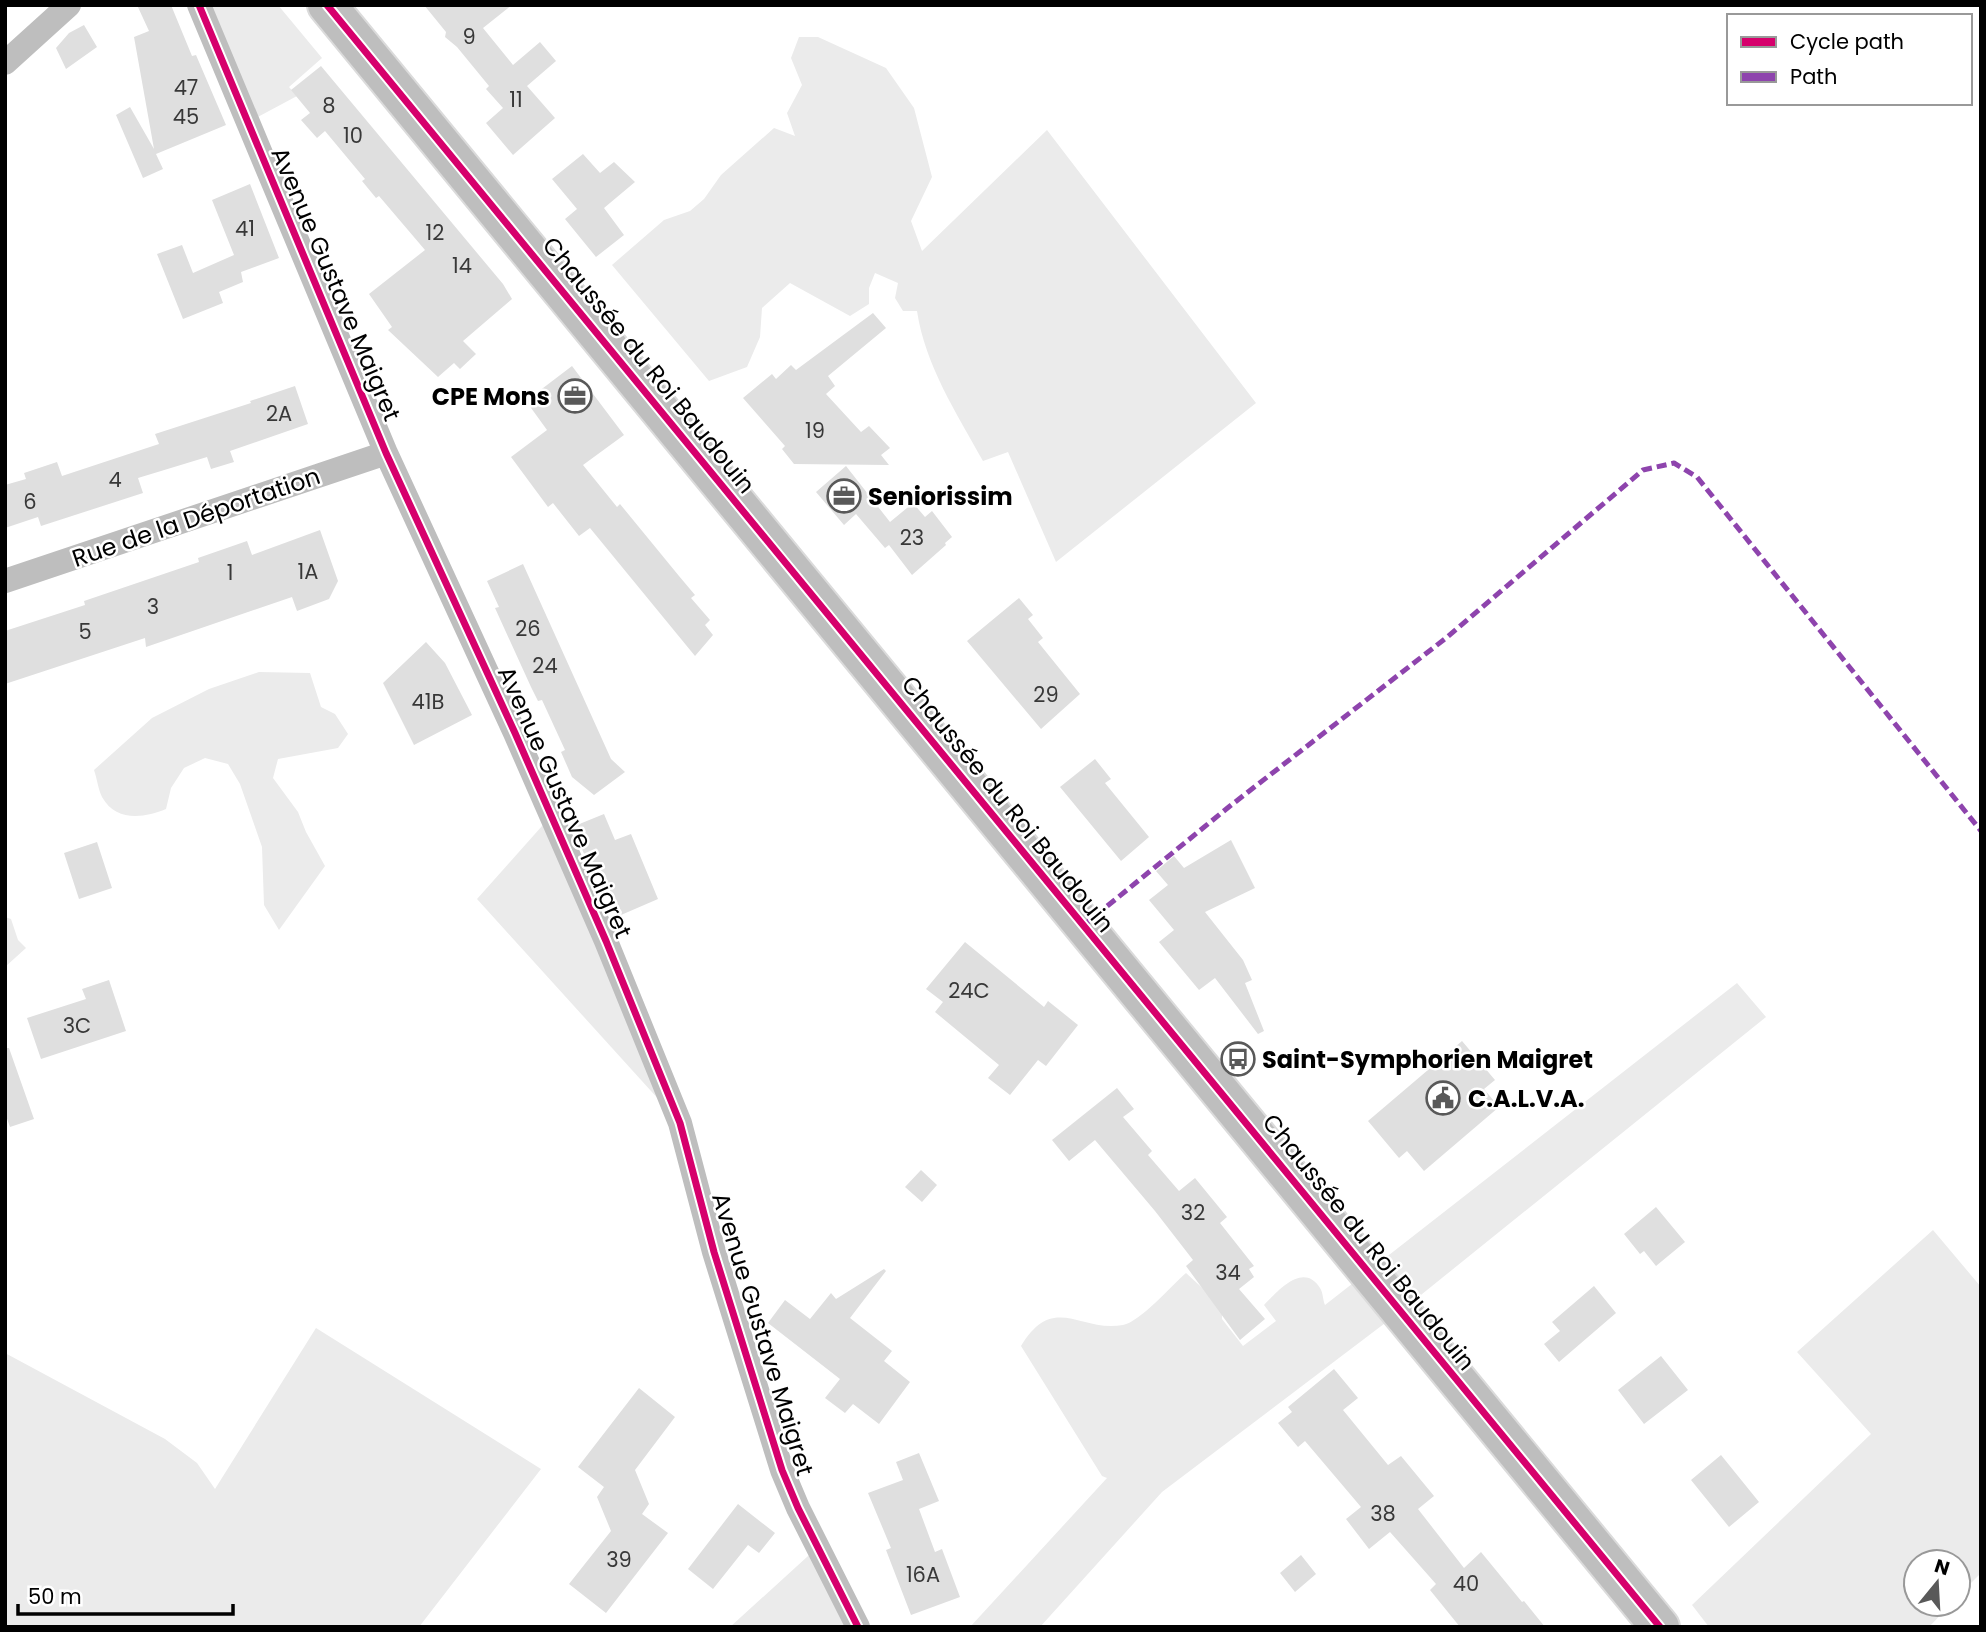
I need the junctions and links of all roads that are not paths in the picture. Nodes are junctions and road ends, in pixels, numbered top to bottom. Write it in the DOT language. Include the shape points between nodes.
graph roads {
  1 [pos="69,5"];
  2 [pos="199,5"];
  3 [pos="327,5"];
  4 [pos="5,63"];
  5 [pos="386,453"];
  6 [pos="5,581"];
  7 [pos="858,1627"];
  8 [pos="1660,1627"];
  1 -- 4 [label="street"];
  2 -- 5 [label="street, Avenue Gustave Maigret"];
  3 -- 8 [label="main road, Chaussée du Roi Baudouin"];
  5 -- 6 [label="street, Rue de la Déportation"];
  5 -- 7 [label="street, Avenue Gustave Maigret" via="515,733 680,1123 714,1252 782,1471"];
}
